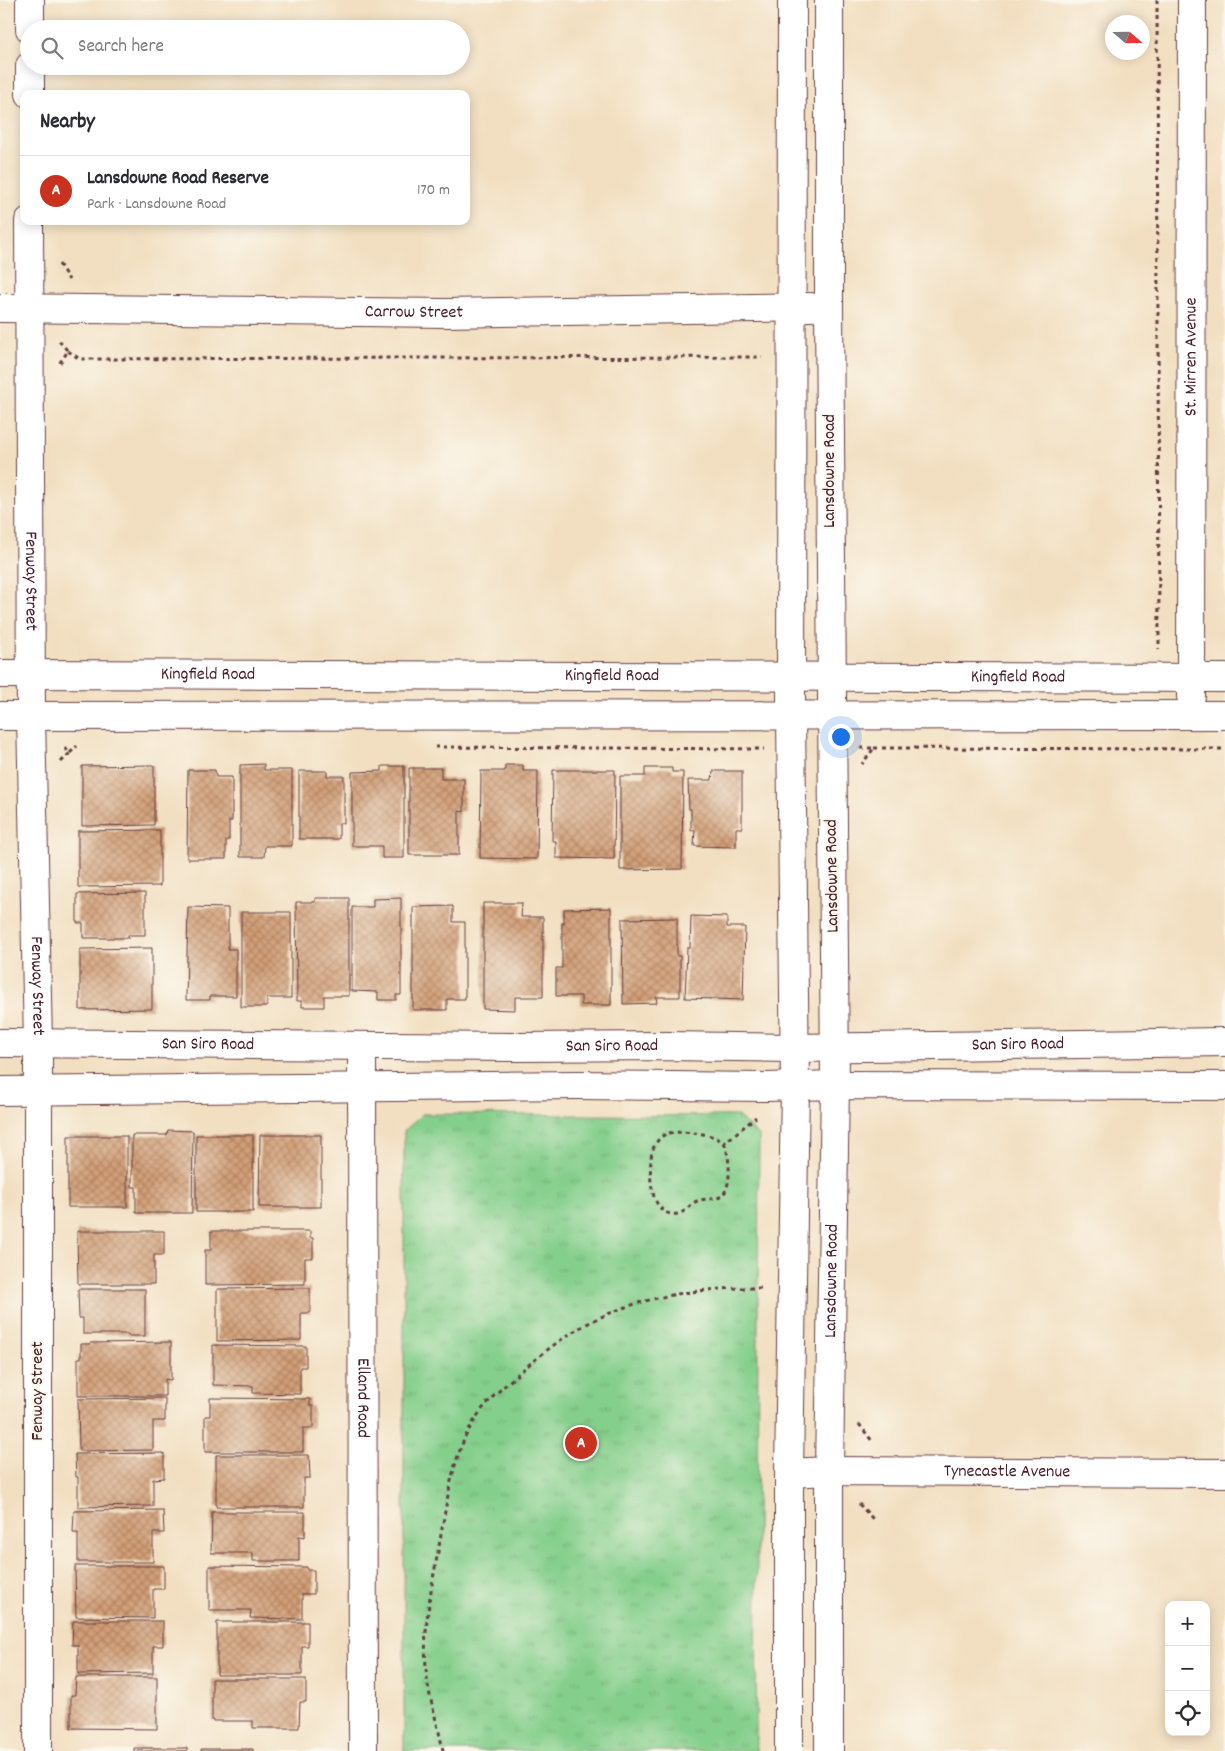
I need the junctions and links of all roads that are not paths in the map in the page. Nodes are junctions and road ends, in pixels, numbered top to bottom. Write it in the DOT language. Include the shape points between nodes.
graph roads {
  1 [pos="30,0"];
  2 [pos="792,0"];
  3 [pos="829,0"];
  4 [pos="1192,0"];
  5 [pos="30,20"];
  6 [pos="30,75"];
  7 [pos="30,90"];
  8 [pos="29,225"];
  9 [pos="791,307"];
  10 [pos="829,307"];
  11 [pos="0,308"];
  12 [pos="28,309"];
  13 [pos="0,674"];
  14 [pos="32,674"];
  15 [pos="832,677"];
  16 [pos="791,678"];
  17 [pos="1191,678"];
  18 [pos="1225,678"];
  19 [pos="791,715"];
  20 [pos="832,715"];
  21 [pos="1190,715"];
  22 [pos="1225,715"];
  23 [pos="0,716"];
  24 [pos="31,716"];
  25 [pos="0,1042"];
  26 [pos="1225,1042"];
  27 [pos="38,1043"];
  28 [pos="362,1046"];
  29 [pos="835,1046"];
  30 [pos="794,1048"];
  31 [pos="835,1086"];
  32 [pos="1225,1086"];
  33 [pos="363,1087"];
  34 [pos="795,1087"];
  35 [pos="37,1090"];
  36 [pos="0,1091"];
  37 [pos="829,1471"];
  38 [pos="1225,1472"];
  39 [pos="789,1473"];
  40 [pos="38,1751"];
  41 [pos="363,1751"];
  42 [pos="789,1751"];
  43 [pos="829,1751"];
  1 -- 5 [label="street"];
  2 -- 9 [label="street"];
  3 -- 10 [label="street, Lansdowne Road"];
  4 -- 17 [label="street, St. Mirren Avenue"];
  6 -- 7 [label="street"];
  8 -- 12 [label="street, Fenway Street"];
  9 -- 10 [label="street, Carrow Street"];
  9 -- 12 [label="street, Carrow Street" via="446,313"];
  9 -- 16 [label="street"];
  10 -- 15 [label="street, Lansdowne Road"];
  11 -- 12 [label="street, Carrow Street"];
  12 -- 14 [label="street, Fenway Street"];
  13 -- 14 [label="street, Kingfield Road"];
  14 -- 16 [label="street, Kingfield Road"];
  14 -- 24 [label="street, Fenway Street"];
  15 -- 16 [label="street, Kingfield Road"];
  15 -- 17 [label="street, Kingfield Road"];
  15 -- 20 [label="street, Lansdowne Road"];
  16 -- 19 [label="street"];
  17 -- 18 [label="street, Kingfield Road"];
  17 -- 21 [label="street, St. Mirren Avenue"];
  19 -- 20 [label="street"];
  19 -- 24 [label="street"];
  19 -- 30 [label="street"];
  20 -- 21 [label="street"];
  20 -- 29 [label="street, Lansdowne Road"];
  21 -- 22 [label="street"];
  23 -- 24 [label="street"];
  24 -- 27 [label="street, Fenway Street"];
  25 -- 27 [label="street, San Siro Road"];
  26 -- 29 [label="street, San Siro Road"];
  27 -- 28 [label="street, San Siro Road"];
  27 -- 35 [label="street, Fenway Street"];
  28 -- 30 [label="street, San Siro Road"];
  28 -- 33 [label="street, Elland Road"];
  29 -- 30 [label="street, San Siro Road"];
  29 -- 31 [label="street, Lansdowne Road"];
  30 -- 34 [label="street"];
  31 -- 32 [label="street"];
  31 -- 34 [label="street"];
  31 -- 37 [label="street, Lansdowne Road"];
  33 -- 34 [label="street"];
  33 -- 35 [label="street"];
  33 -- 41 [label="street, Elland Road"];
  34 -- 39 [label="street"];
  35 -- 36 [label="street"];
  35 -- 40 [label="street, Fenway Street"];
  37 -- 38 [label="street, Tynecastle Avenue"];
  37 -- 39 [label="street, Tynecastle Avenue"];
  37 -- 43 [label="street, Lansdowne Road"];
  39 -- 42 [label="street"];
}
